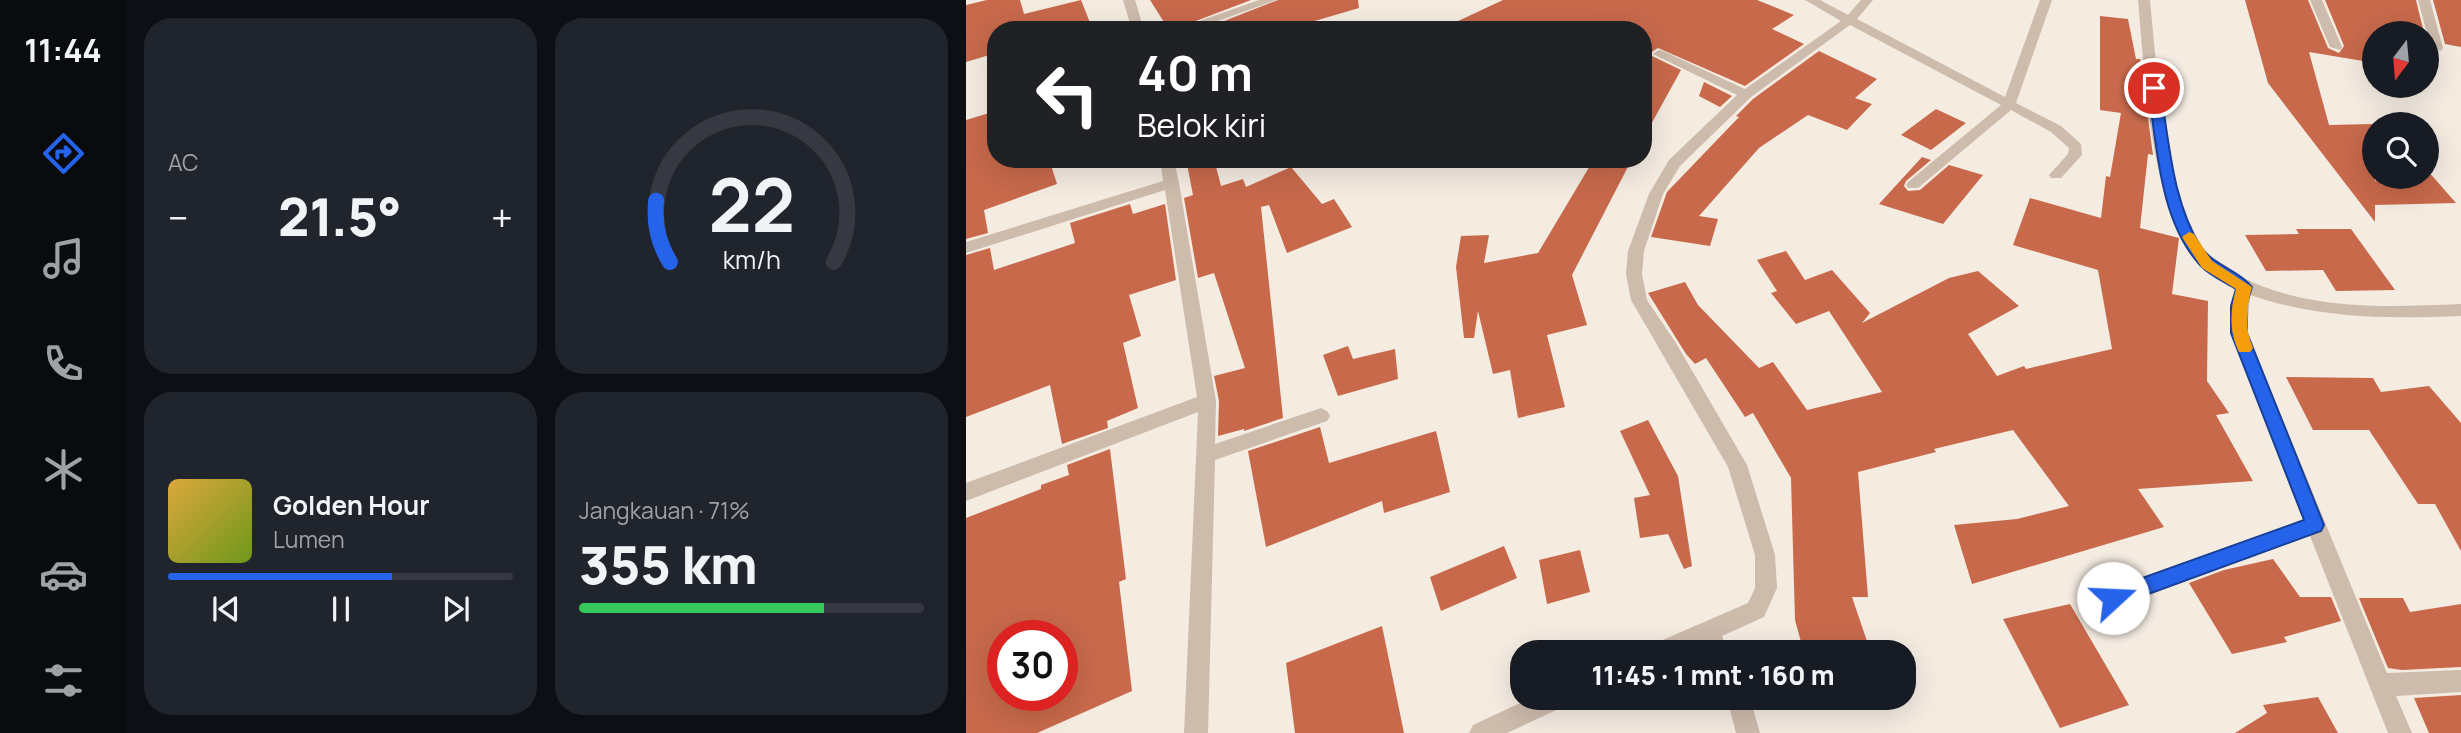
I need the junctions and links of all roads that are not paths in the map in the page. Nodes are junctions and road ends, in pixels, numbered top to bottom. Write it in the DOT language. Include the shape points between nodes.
graph roads {
  1 [pos="1129,0"];
  2 [pos="1270,0"];
  3 [pos="1811,0"];
  4 [pos="1867,0"];
  5 [pos="2046,0"];
  6 [pos="2144,0"];
  7 [pos="2316,0"];
  8 [pos="2424,0"];
  9 [pos="1850,20"];
  10 [pos="1135,21"];
  11 [pos="1207,21"];
  12 [pos="2430,21"];
  13 [pos="2336,47"];
  14 [pos="1660,54"];
  15 [pos="1746,94"];
  16 [pos="2009,106"];
  17 [pos="1169,168"];
  18 [pos="2056,175"];
  19 [pos="1172,183"];
  20 [pos="1913,185"];
  21 [pos="966,248"];
  22 [pos="2244,287"];
  23 [pos="2461,310"];
  24 [pos="1207,401"];
  25 [pos="1321,416"];
  26 [pos="1204,456"];
  27 [pos="966,492"];
  28 [pos="2315,525"];
  29 [pos="2113,598"];
  30 [pos="1708,631"];
  31 [pos="1688,640"];
  32 [pos="1712,640"];
  33 [pos="2461,681"];
  34 [pos="2382,685"];
  35 [pos="1532,710"];
  36 [pos="1741,710"];
  37 [pos="1196,733"];
  38 [pos="1481,733"];
  39 [pos="1748,733"];
  40 [pos="2400,733"];
  1 -- 10 [label="street"];
  2 -- 11 [label="street"];
  3 -- 9 [label="street"];
  4 -- 9 [label="street"];
  5 -- 16 [label="street"];
  6 -- 22 [label="street" via="2154,88 2180,216 2207,264"];
  7 -- 13 [label="street"];
  8 -- 12 [label="street"];
  9 -- 15 [label="street"];
  9 -- 16 [label="street"];
  14 -- 15 [label="street"];
  15 -- 30 [label="street" via="1674,163 1656,194 1636,251 1634,274 1639,300 1737,465 1765,555 1766,588 1756,610"];
  16 -- 18 [label="street" via="2056,129 2076,147 2075,155"];
  16 -- 20 [label="street"];
  17 -- 19 [label="street"];
  19 -- 21 [label="street"];
  19 -- 24 [label="street"];
  22 -- 23 [label="street" via="2274,298 2377,313"];
  22 -- 28 [label="street" via="2239,333"];
  24 -- 26 [label="street"];
  24 -- 27 [label="street"];
  25 -- 26 [label="street"];
  26 -- 37 [label="street"];
  28 -- 29 [label="street"];
  28 -- 34 [label="street"];
  30 -- 31 [label="street"];
  30 -- 32 [label="street"];
  33 -- 34 [label="street"];
  34 -- 40 [label="street"];
  35 -- 38 [label="street"];
  36 -- 39 [label="street"];
}
